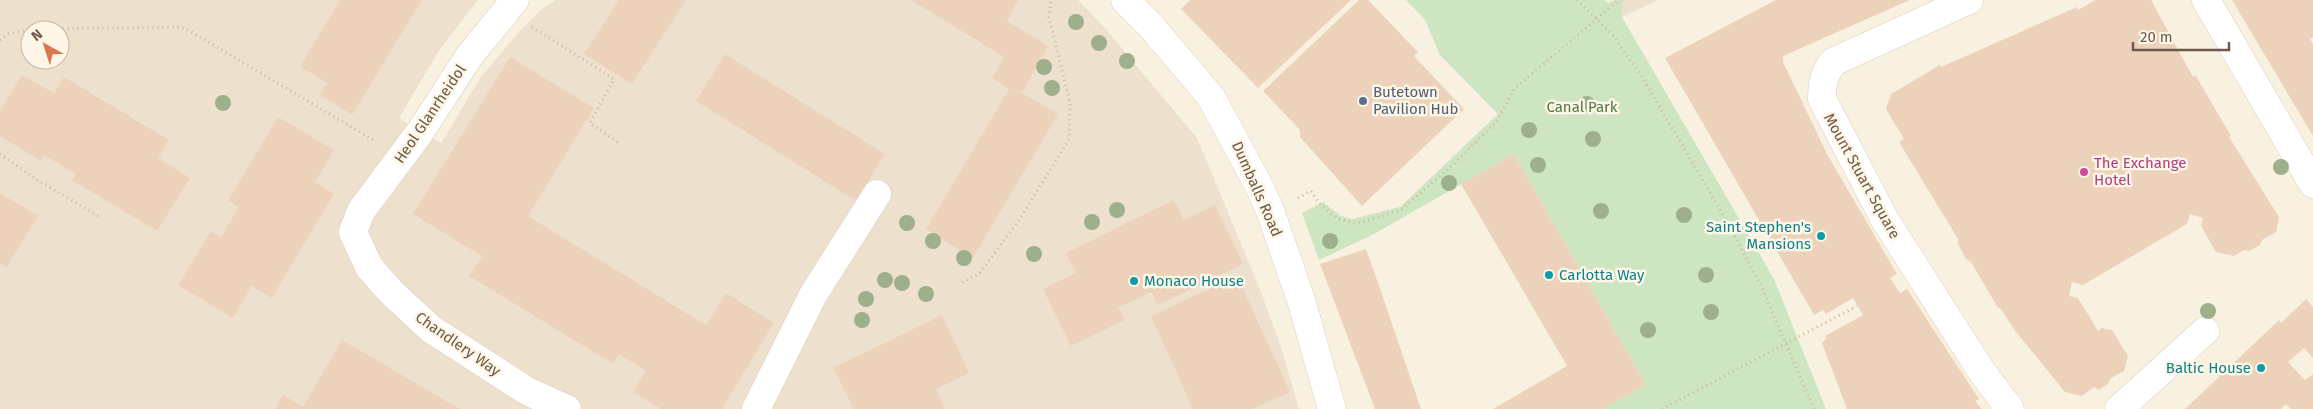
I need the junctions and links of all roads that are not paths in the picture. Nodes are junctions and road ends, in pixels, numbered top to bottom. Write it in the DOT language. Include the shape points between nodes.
graph roads {
  1 [pos="1125,0"];
  2 [pos="1968,0"];
  3 [pos="2206,0"];
  4 [pos="512,3"];
  5 [pos="2313,184"];
  6 [pos="877,194"];
  7 [pos="352,232"];
  8 [pos="2205,331"];
  9 [pos="567,409"];
  10 [pos="756,409"];
  11 [pos="1332,409"];
  12 [pos="2010,409"];
  13 [pos="2119,409"];
  1 -- 11 [label="street, Dumballs Road" via="1211,97 1271,213 1301,300"];
  2 -- 12 [label="street, Mount Stuart Square" via="1833,62 1826,72 1822,99 1884,220 1982,372"];
  3 -- 5 [label="street"];
  4 -- 7 [label="street, Heol Glanrheidol" via="470,55 420,132 361,211"];
  6 -- 10 [label="street" via="813,295"];
  7 -- 9 [label="street, Chandlery Way" via="369,267 431,328 527,391"];
  8 -- 13 [label="street"];
}
